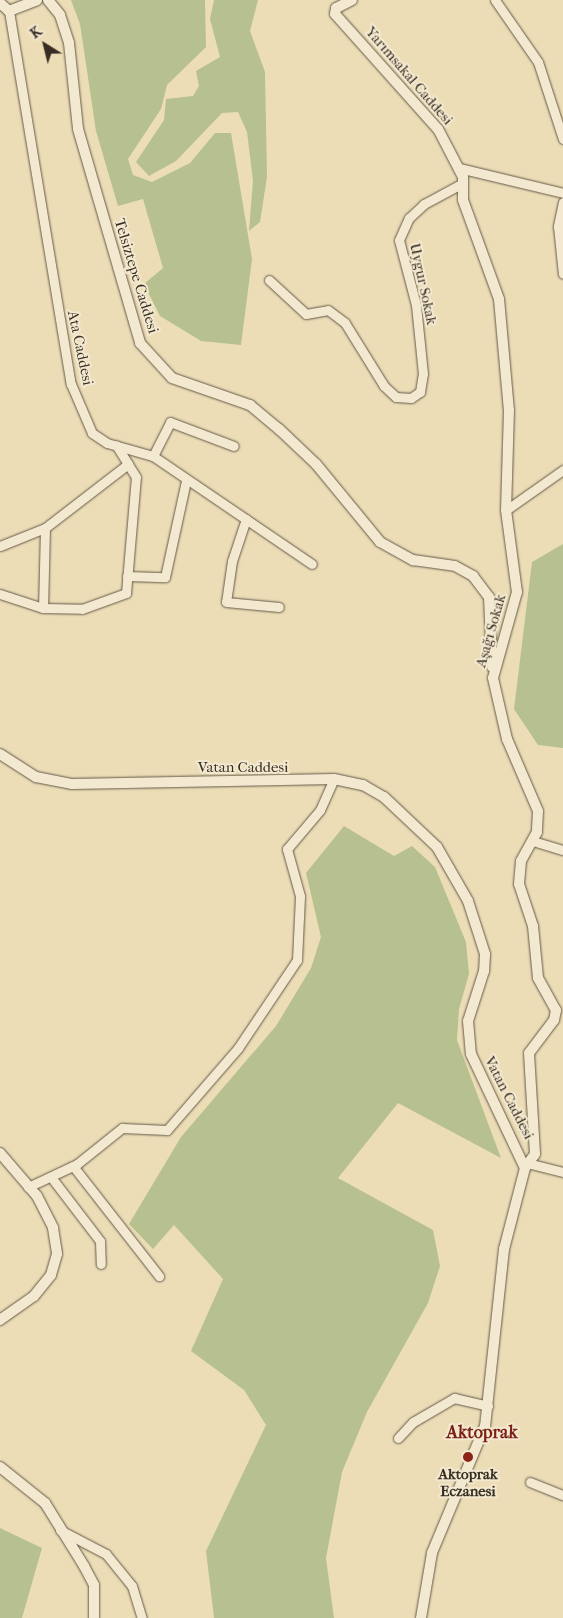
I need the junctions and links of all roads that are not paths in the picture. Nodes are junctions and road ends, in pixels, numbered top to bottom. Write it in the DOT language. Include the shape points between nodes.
graph roads {
  1 [pos="37,0"];
  2 [pos="48,0"];
  3 [pos="352,0"];
  4 [pos="495,0"];
  5 [pos="0,2"];
  6 [pos="9,11"];
  7 [pos="563,139"];
  8 [pos="459,168"];
  9 [pos="463,183"];
  10 [pos="563,193"];
  11 [pos="563,202"];
  12 [pos="563,274"];
  13 [pos="269,280"];
  14 [pos="500,328"];
  15 [pos="116,445"];
  16 [pos="234,446"];
  17 [pos="153,456"];
  18 [pos="128,464"];
  19 [pos="563,470"];
  20 [pos="186,481"];
  21 [pos="506,510"];
  22 [pos="246,519"];
  23 [pos="45,528"];
  24 [pos="0,546"];
  25 [pos="312,564"];
  26 [pos="127,576"];
  27 [pos="0,594"];
  28 [pos="279,607"];
  29 [pos="43,608"];
  30 [pos="493,678"];
  31 [pos="0,754"];
  32 [pos="334,779"];
  33 [pos="533,841"];
  34 [pos="563,850"];
  35 [pos="1,1158"];
  36 [pos="73,1166"];
  37 [pos="528,1166"];
  38 [pos="563,1172"];
  39 [pos="51,1177"];
  40 [pos="28,1187"];
  41 [pos="101,1264"];
  42 [pos="159,1276"];
  43 [pos="0,1320"];
  44 [pos="488,1406"];
  45 [pos="398,1438"];
  46 [pos="0,1467"];
  47 [pos="530,1482"];
  48 [pos="563,1495"];
  49 [pos="60,1530"];
  50 [pos="94,1618"];
  51 [pos="142,1618"];
  52 [pos="421,1618"];
  1 -- 6 [label="street"];
  2 -- 30 [label="street, Telsiztepe Caddesi" via="60,14 68,43 78,130 128,312 144,350 172,378 250,405 316,464 380,542 413,560 455,566 473,576 489,597"];
  3 -- 8 [label="street, Yarımsakal Caddesi" via="336,8 335,14 438,129"];
  4 -- 7 [label="street" via="538,62"];
  5 -- 6 [label="street"];
  6 -- 15 [label="street, Ata Caddesi" via="71,384 92,433"];
  8 -- 9 [label="street, Yarımsakal Caddesi"];
  8 -- 10 [label="street"];
  9 -- 13 [label="street, Uygur Sokak" via="424,204 402,228 399,240 416,305 423,374 420,392 411,398 396,397 384,386 345,323 328,310 306,314"];
  9 -- 14 [label="street, Yarımsakal Caddesi" via="463,200 499,299"];
  11 -- 12 [label="street" via="558,210"];
  14 -- 21 [label="street, Aşağı Sokak" via="509,410"];
  15 -- 17 [label="street, Ata Caddesi"];
  15 -- 18 [label="street"];
  16 -- 17 [label="street" via="170,422"];
  17 -- 20 [label="street, Ata Caddesi"];
  18 -- 23 [label="street"];
  18 -- 26 [label="street" via="136,478"];
  19 -- 21 [label="street"];
  20 -- 22 [label="street, Ata Caddesi"];
  20 -- 26 [label="street" via="165,577"];
  21 -- 30 [label="street, Aşağı Sokak" via="517,592"];
  22 -- 25 [label="street, Ata Caddesi"];
  22 -- 28 [label="street" via="232,561 226,602"];
  23 -- 24 [label="street"];
  23 -- 29 [label="street"];
  26 -- 29 [label="street" via="126,593 112,600 82,609"];
  27 -- 29 [label="street"];
  30 -- 33 [label="street, Aşağı Sokak" via="502,723 538,811"];
  31 -- 32 [label="street, Vatan Caddesi" via="30,774 72,784"];
  32 -- 36 [label="street" via="320,810 287,849 300,896 301,938 297,960 272,999 238,1048 167,1130 122,1128"];
  32 -- 37 [label="street, Vatan Caddesi" via="363,785 413,821 437,848 464,893 485,954 484,971 468,1021 471,1054"];
  33 -- 34 [label="street"];
  33 -- 37 [label="street, Aşağı Sokak" via="522,861 519,884 533,926 538,978 556,1010 554,1020 528,1061 536,1122"];
  35 -- 40 [label="street"];
  36 -- 39 [label="street"];
  36 -- 42 [label="street"];
  37 -- 38 [label="street"];
  37 -- 44 [label="street" via="504,1249"];
  39 -- 40 [label="street"];
  39 -- 41 [label="street" via="100,1241"];
  40 -- 43 [label="street" via="52,1228 58,1254 51,1275 34,1296"];
  44 -- 45 [label="street" via="454,1398 413,1422"];
  44 -- 52 [label="street" via="479,1449 432,1553"];
  46 -- 49 [label="street" via="45,1503"];
  47 -- 48 [label="street"];
  49 -- 50 [label="street" via="94,1585"];
  49 -- 51 [label="street" via="106,1554 132,1586"];
}
